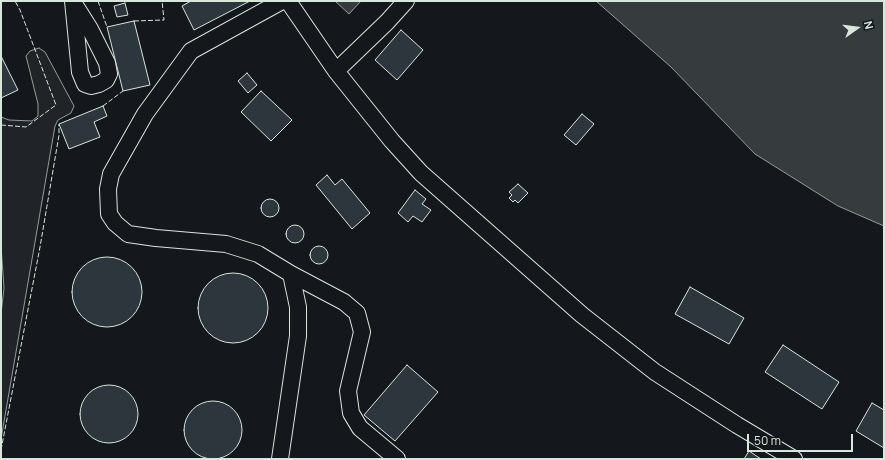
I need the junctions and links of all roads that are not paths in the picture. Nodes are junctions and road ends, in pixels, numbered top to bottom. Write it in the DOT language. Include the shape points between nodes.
graph roads {
  1 [pos="282,1"];
  2 [pos="288,1"];
  3 [pos="406,1"];
  4 [pos="336,71"];
  5 [pos="291,274"];
  6 [pos="280,459"];
  7 [pos="397,459"];
  8 [pos="794,459"];
  1 -- 5 [label="lane" via="191,50 145,114 111,174 108,189 109,214 128,234 226,244 258,254"];
  2 -- 4 [label="lane"];
  3 -- 4 [label="lane"];
  4 -- 8 [label="lane" via="421,172 582,316 655,372"];
  5 -- 6 [label="lane" via="298,307 298,336"];
  5 -- 7 [label="lane" via="344,302 357,313 362,332 348,391 351,413 360,428"];
}
